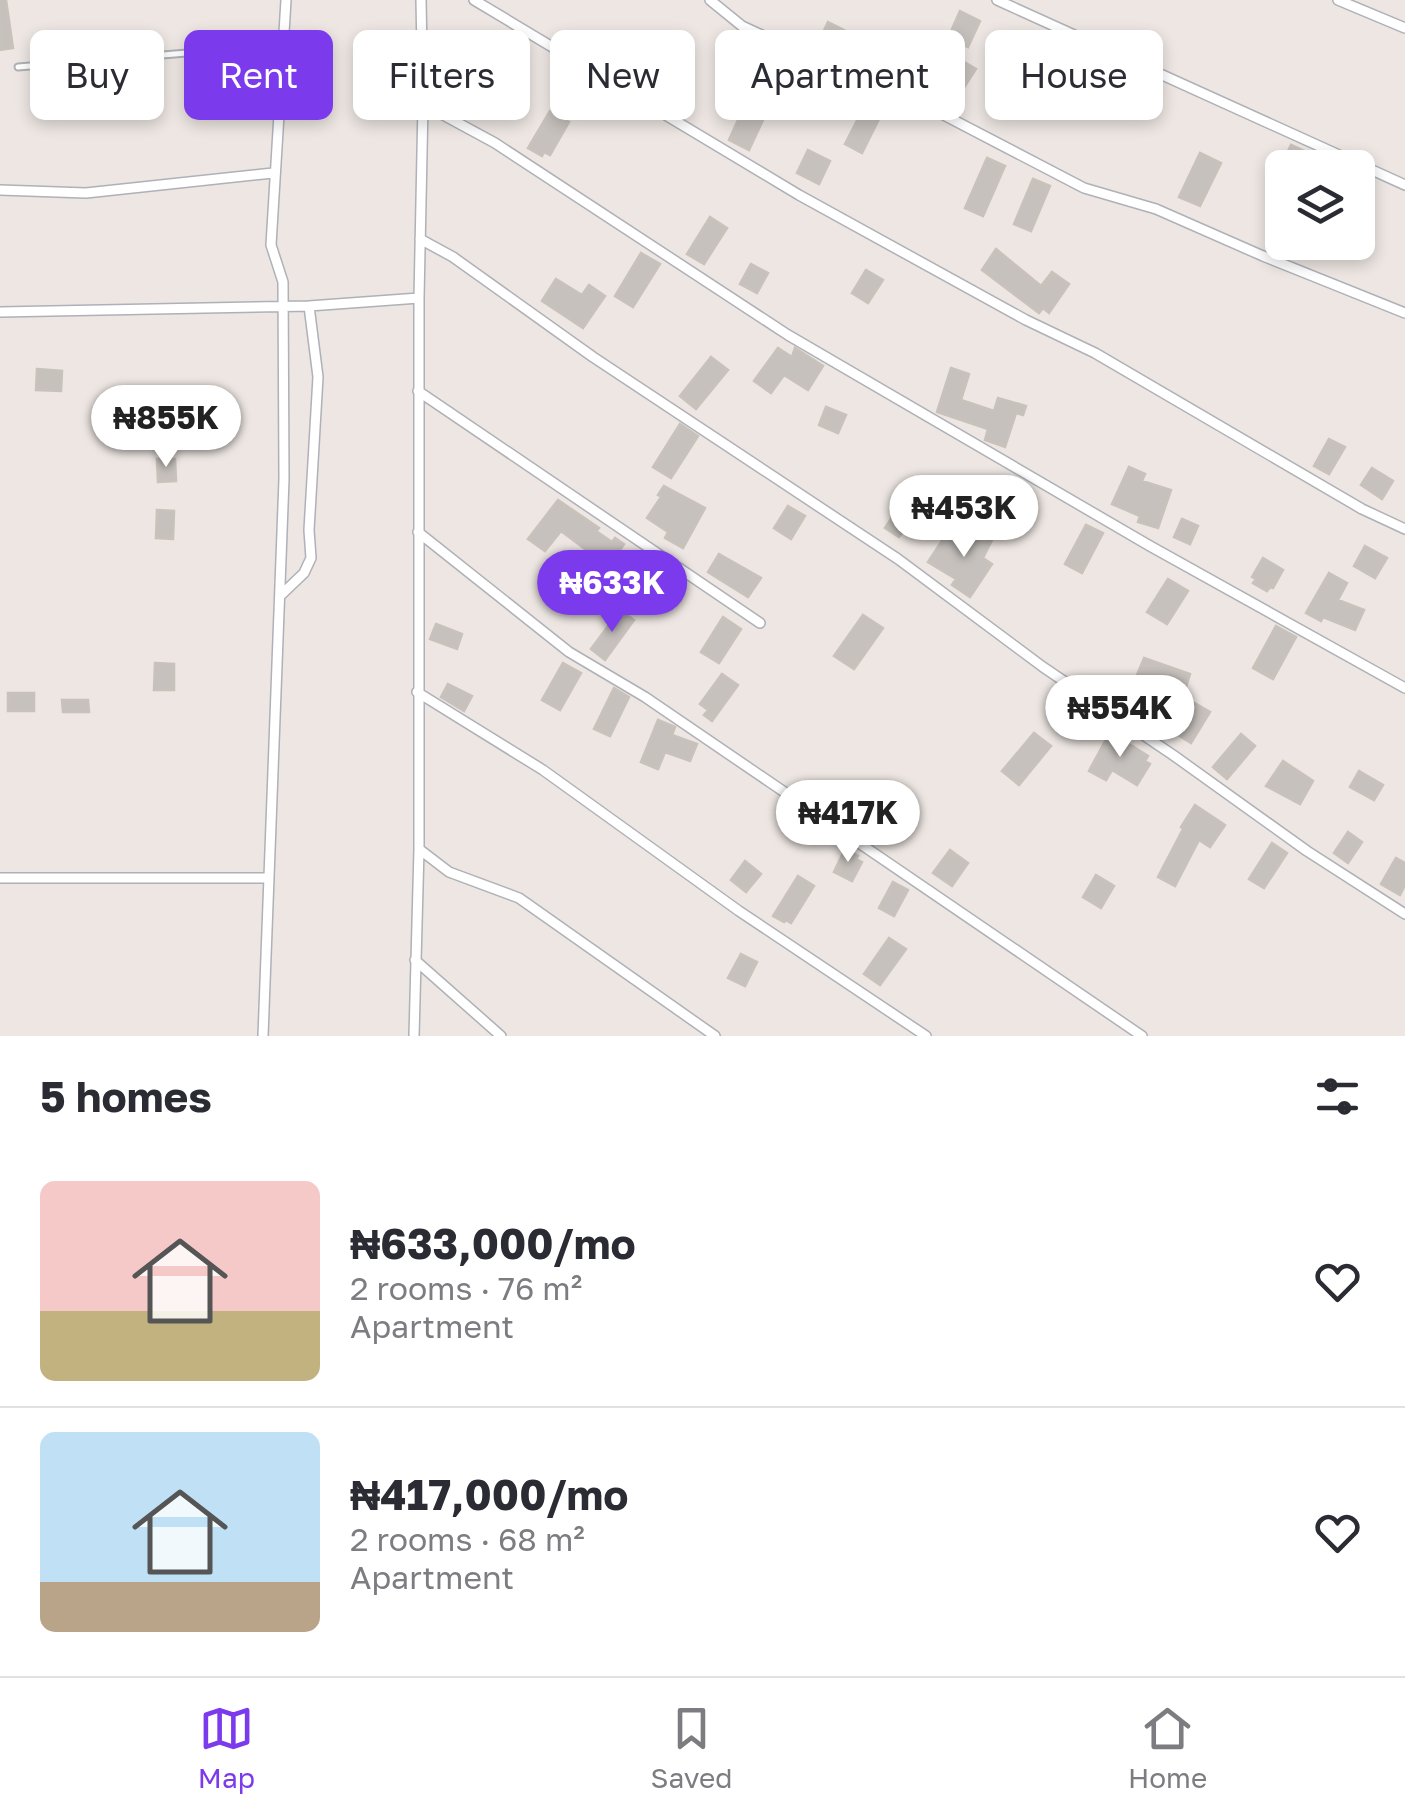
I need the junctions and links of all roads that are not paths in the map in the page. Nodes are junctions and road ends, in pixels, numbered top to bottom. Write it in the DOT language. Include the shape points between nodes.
graph roads {
  1 [pos="286,0"];
  2 [pos="421,0"];
  3 [pos="474,0"];
  4 [pos="710,0"];
  5 [pos="998,0"];
  6 [pos="1338,0"];
  7 [pos="1405,28"];
  8 [pos="284,30"];
  9 [pos="422,30"];
  10 [pos="184,53"];
  11 [pos="18,67"];
  12 [pos="278,120"];
  13 [pos="423,120"];
  14 [pos="452,120"];
  15 [pos="274,173"];
  16 [pos="1405,185"];
  17 [pos="0,190"];
  18 [pos="420,239"];
  19 [pos="419,298"];
  20 [pos="284,304"];
  21 [pos="309,306"];
  22 [pos="0,312"];
  23 [pos="1405,313"];
  24 [pos="418,391"];
  25 [pos="1405,529"];
  26 [pos="418,532"];
  27 [pos="280,596"];
  28 [pos="760,623"];
  29 [pos="1405,688"];
  30 [pos="417,692"];
  31 [pos="419,849"];
  32 [pos="0,878"];
  33 [pos="269,878"];
  34 [pos="1405,914"];
  35 [pos="415,960"];
  36 [pos="262,1036"];
  37 [pos="414,1036"];
  38 [pos="501,1036"];
  39 [pos="715,1036"];
  40 [pos="926,1036"];
  41 [pos="1142,1036"];
  1 -- 8 [label="street"];
  2 -- 9 [label="street"];
  3 -- 25 [label="street" via="799,195"];
  4 -- 23 [label="street" via="742,26 844,63 1084,188 1156,209"];
  5 -- 16 [label="street"];
  6 -- 7 [label="street"];
  10 -- 11 [label="lane"];
  12 -- 15 [label="street"];
  13 -- 18 [label="street"];
  14 -- 29 [label="street" via="788,335"];
  15 -- 17 [label="street" via="86,193"];
  15 -- 20 [label="street" via="271,245"];
  18 -- 19 [label="street"];
  18 -- 34 [label="street" via="898,560 1043,668"];
  19 -- 21 [label="street"];
  19 -- 24 [label="street"];
  20 -- 21 [label="street"];
  20 -- 22 [label="street"];
  20 -- 27 [label="street"];
  21 -- 27 [label="street" via="318,377 311,558"];
  24 -- 26 [label="street"];
  24 -- 28 [label="street"];
  26 -- 30 [label="street"];
  26 -- 41 [label="street" via="569,652 645,696"];
  27 -- 33 [label="street"];
  30 -- 31 [label="street"];
  30 -- 40 [label="street" via="543,770"];
  31 -- 35 [label="street"];
  31 -- 39 [label="street" via="449,872 519,898"];
  32 -- 33 [label="street"];
  33 -- 36 [label="street"];
  35 -- 37 [label="street"];
  35 -- 38 [label="street"];
}
